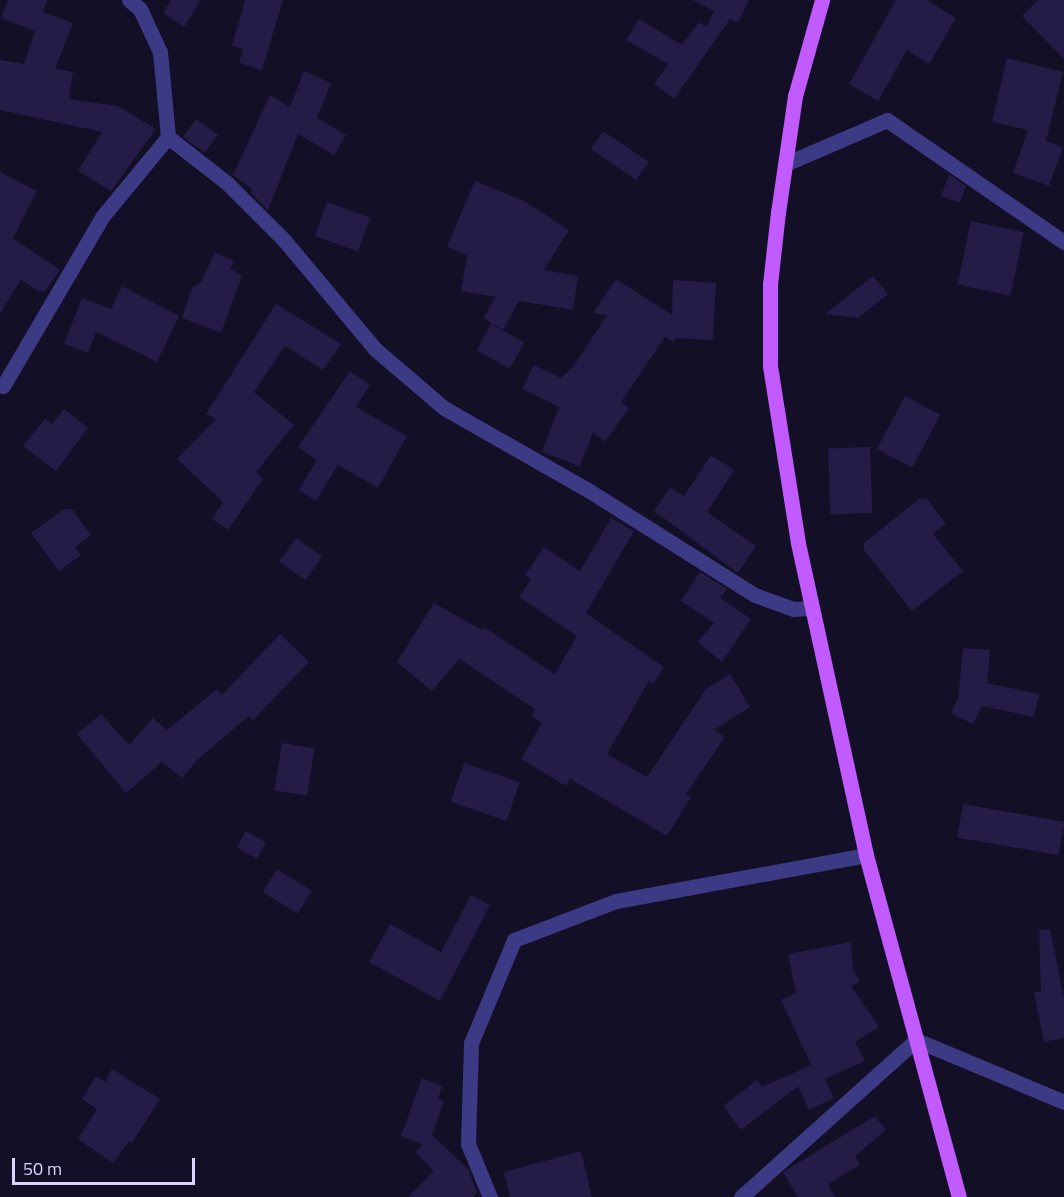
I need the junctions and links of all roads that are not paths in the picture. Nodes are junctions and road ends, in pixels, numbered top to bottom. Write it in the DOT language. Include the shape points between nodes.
graph roads {
  1 [pos="129,0"];
  2 [pos="822,0"];
  3 [pos="168,137"];
  4 [pos="785,164"];
  5 [pos="1064,242"];
  6 [pos="3,386"];
  7 [pos="812,608"];
  8 [pos="866,855"];
  9 [pos="916,1040"];
  10 [pos="1064,1102"];
  11 [pos="490,1197"];
  12 [pos="741,1197"];
  13 [pos="959,1197"];
  1 -- 3 [label="street" via="140,9 160,52"];
  2 -- 4 [label="main road" via="804,59"];
  3 -- 6 [label="street" via="102,217"];
  3 -- 7 [label="street" via="227,183 284,240 375,349 444,408 588,490 755,595 794,609"];
  4 -- 5 [label="street" via="887,120"];
  4 -- 7 [label="main road" via="770,284 770,366"];
  7 -- 8 [label="main road"];
  8 -- 9 [label="main road"];
  8 -- 11 [label="street" via="616,900 514,940 471,1043 468,1144"];
  9 -- 10 [label="street"];
  9 -- 12 [label="street"];
  9 -- 13 [label="main road"];
}
